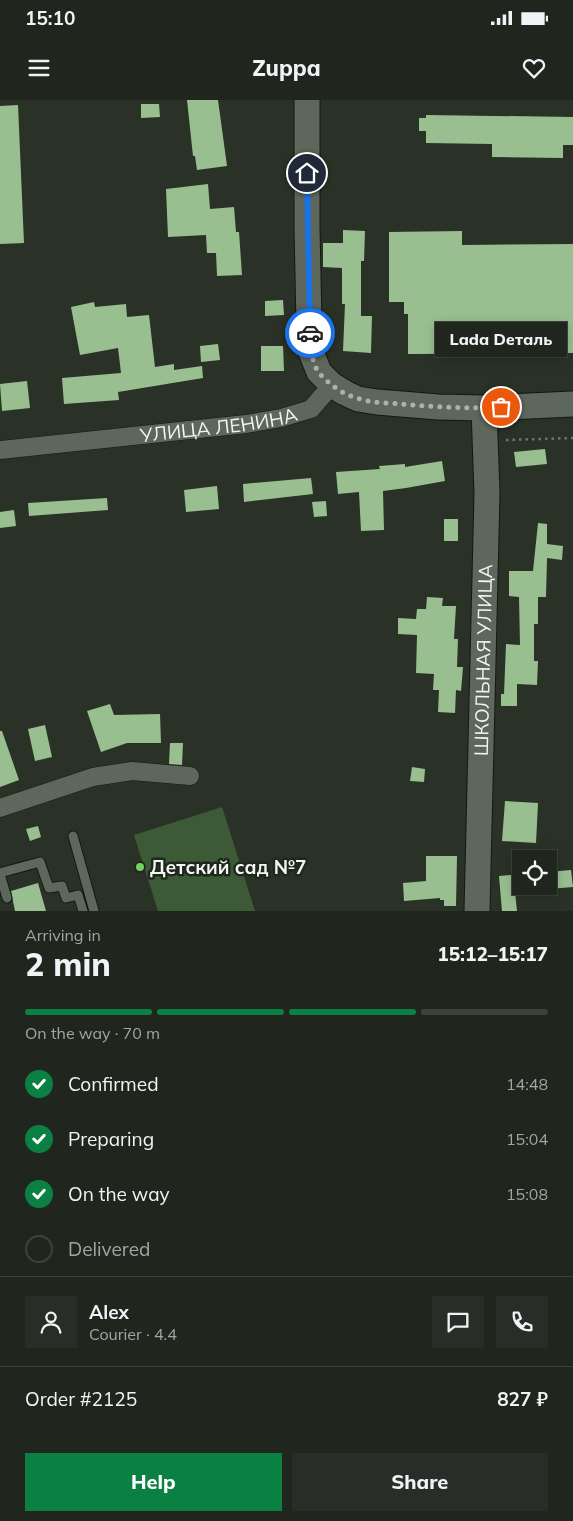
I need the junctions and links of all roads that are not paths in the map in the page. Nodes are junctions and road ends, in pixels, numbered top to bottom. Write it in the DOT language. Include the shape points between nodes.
graph roads {
  1 [pos="307,100"];
  2 [pos="332,385"];
  3 [pos="573,404"];
  4 [pos="484,408"];
  5 [pos="0,450"];
  6 [pos="190,776"];
  7 [pos="0,808"];
  8 [pos="73,836"];
  9 [pos="0,874"];
  10 [pos="7,898"];
  11 [pos="89,910"];
  12 [pos="477,911"];
  1 -- 2 [label="street" via="309,323 314,363"];
  2 -- 4 [label="street" via="358,399 377,402"];
  2 -- 5 [label="street, УЛИЦА ЛЕНИНА" via="311,409 281,418"];
  3 -- 4 [label="street"];
  4 -- 12 [label="street, ШКОЛЬНАЯ УЛИЦА" via="487,502"];
  6 -- 7 [label="street" via="132,771 93,778"];
  8 -- 11 [label="lane"];
  9 -- 10 [label="lane"];
  9 -- 11 [label="lane" via="40,862 48,888 62,886 66,898 78,895"];
}
